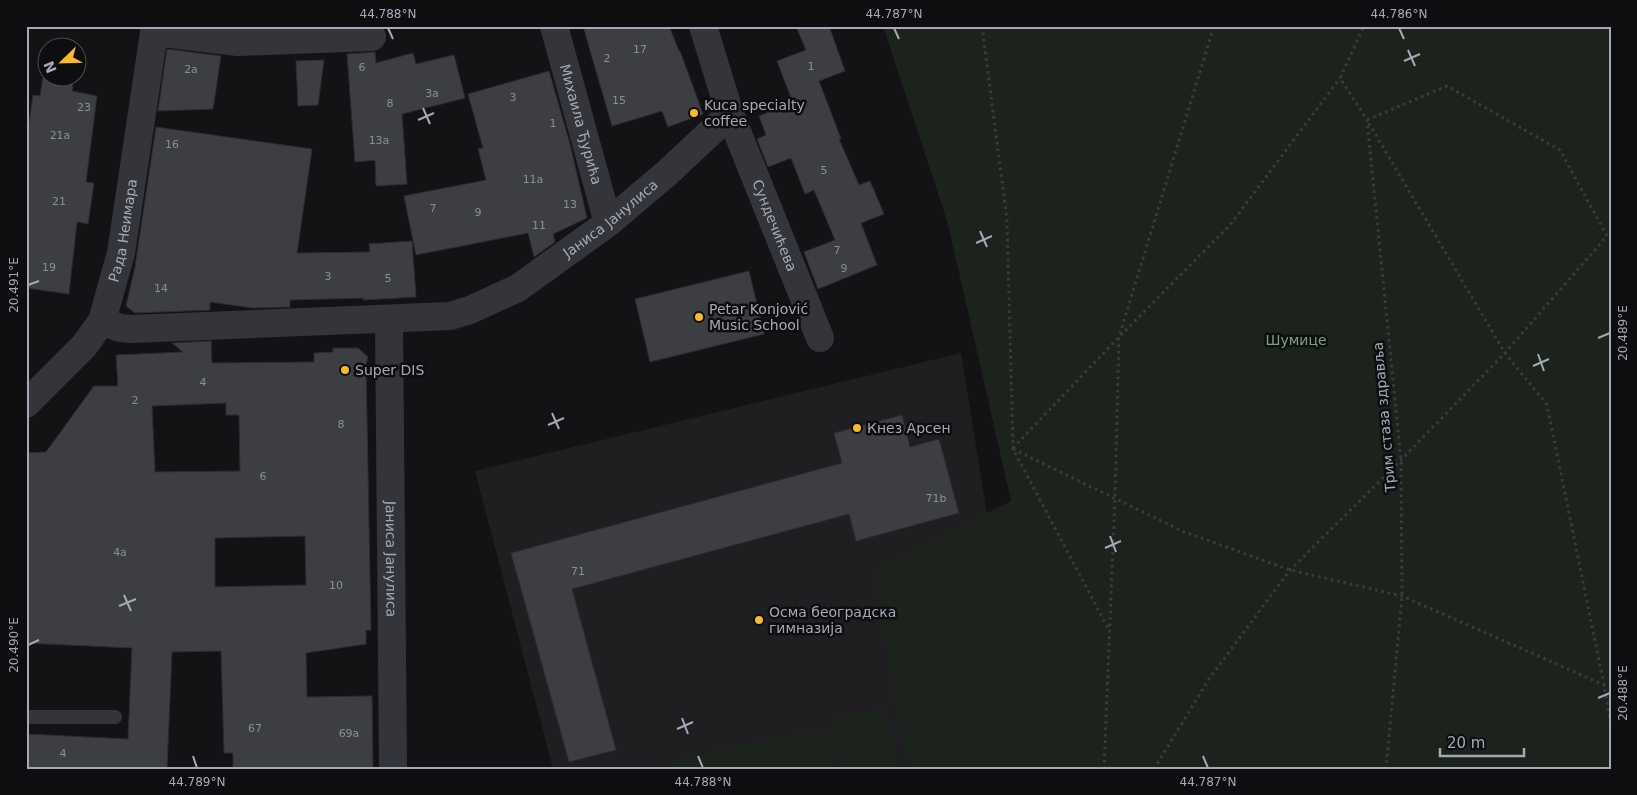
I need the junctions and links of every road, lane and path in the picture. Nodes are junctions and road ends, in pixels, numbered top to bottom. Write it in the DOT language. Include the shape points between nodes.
graph roads {
  1 [pos="554,26"];
  2 [pos="703,26"];
  3 [pos="982,26"];
  4 [pos="1214,26"];
  5 [pos="1369,26"];
  6 [pos="1361,27"];
  7 [pos="155,29"];
  8 [pos="372,37"];
  9 [pos="1340,78"];
  10 [pos="730,114"];
  11 [pos="1366,120"];
  12 [pos="608,223"];
  13 [pos="1609,235"];
  14 [pos="389,320"];
  15 [pos="102,321"];
  16 [pos="820,338"];
  17 [pos="1119,338"];
  18 [pos="1505,353"];
  19 [pos="26,404"];
  20 [pos="1013,449"];
  21 [pos="1401,460"];
  22 [pos="1115,498"];
  23 [pos="1290,570"];
  24 [pos="1402,596"];
  25 [pos="1110,631"];
  26 [pos="1604,685"];
  27 [pos="1611,685"];
  28 [pos="26,717"];
  29 [pos="115,717"];
  30 [pos="1611,726"];
  31 [pos="393,769"];
  32 [pos="1104,769"];
  33 [pos="1154,769"];
  34 [pos="1386,769"];
  1 -- 12 [label="street, Михаила Ђурића"];
  2 -- 10 [label="street"];
  3 -- 20 [label="path" via="1007,220"];
  4 -- 17 [label="path"];
  5 -- 6 [label="path"];
  6 -- 9 [label="path"];
  7 -- 8 [label="street" via="238,42"];
  7 -- 15 [label="street, Рада Неимара" via="121,254"];
  9 -- 11 [label="path, Трим стаза здравља"];
  9 -- 17 [label="path" via="1230,225"];
  10 -- 12 [label="street, Јаниса Јанулиса"];
  10 -- 16 [label="street, Сундечићева"];
  11 -- 13 [label="path" via="1447,86 1560,150"];
  11 -- 18 [label="path"];
  11 -- 21 [label="path, Трим стаза здравља"];
  12 -- 14 [label="street, Јаниса Јанулиса" via="518,288 489,302 450,316"];
  13 -- 18 [label="path"];
  14 -- 15 [label="street, Јаниса Јанулиса" via="131,329"];
  14 -- 31 [label="street, Јаниса Јанулиса"];
  15 -- 19 [label="street, Рада Неимара" via="84,346"];
  17 -- 20 [label="path"];
  17 -- 22 [label="path"];
  18 -- 21 [label="path"];
  18 -- 26 [label="path" via="1547,405"];
  20 -- 22 [label="path"];
  20 -- 25 [label="path"];
  21 -- 23 [label="path"];
  21 -- 24 [label="path, Трим стаза здравља"];
  22 -- 23 [label="path" via="1182,530"];
  22 -- 25 [label="path"];
  23 -- 24 [label="path"];
  23 -- 33 [label="path" via="1209,679"];
  24 -- 26 [label="path"];
  24 -- 34 [label="path, Трим стаза здравља"];
  25 -- 32 [label="path"];
  26 -- 27 [label="path"];
  26 -- 30 [label="path"];
  28 -- 29 [label="lane"];
}
